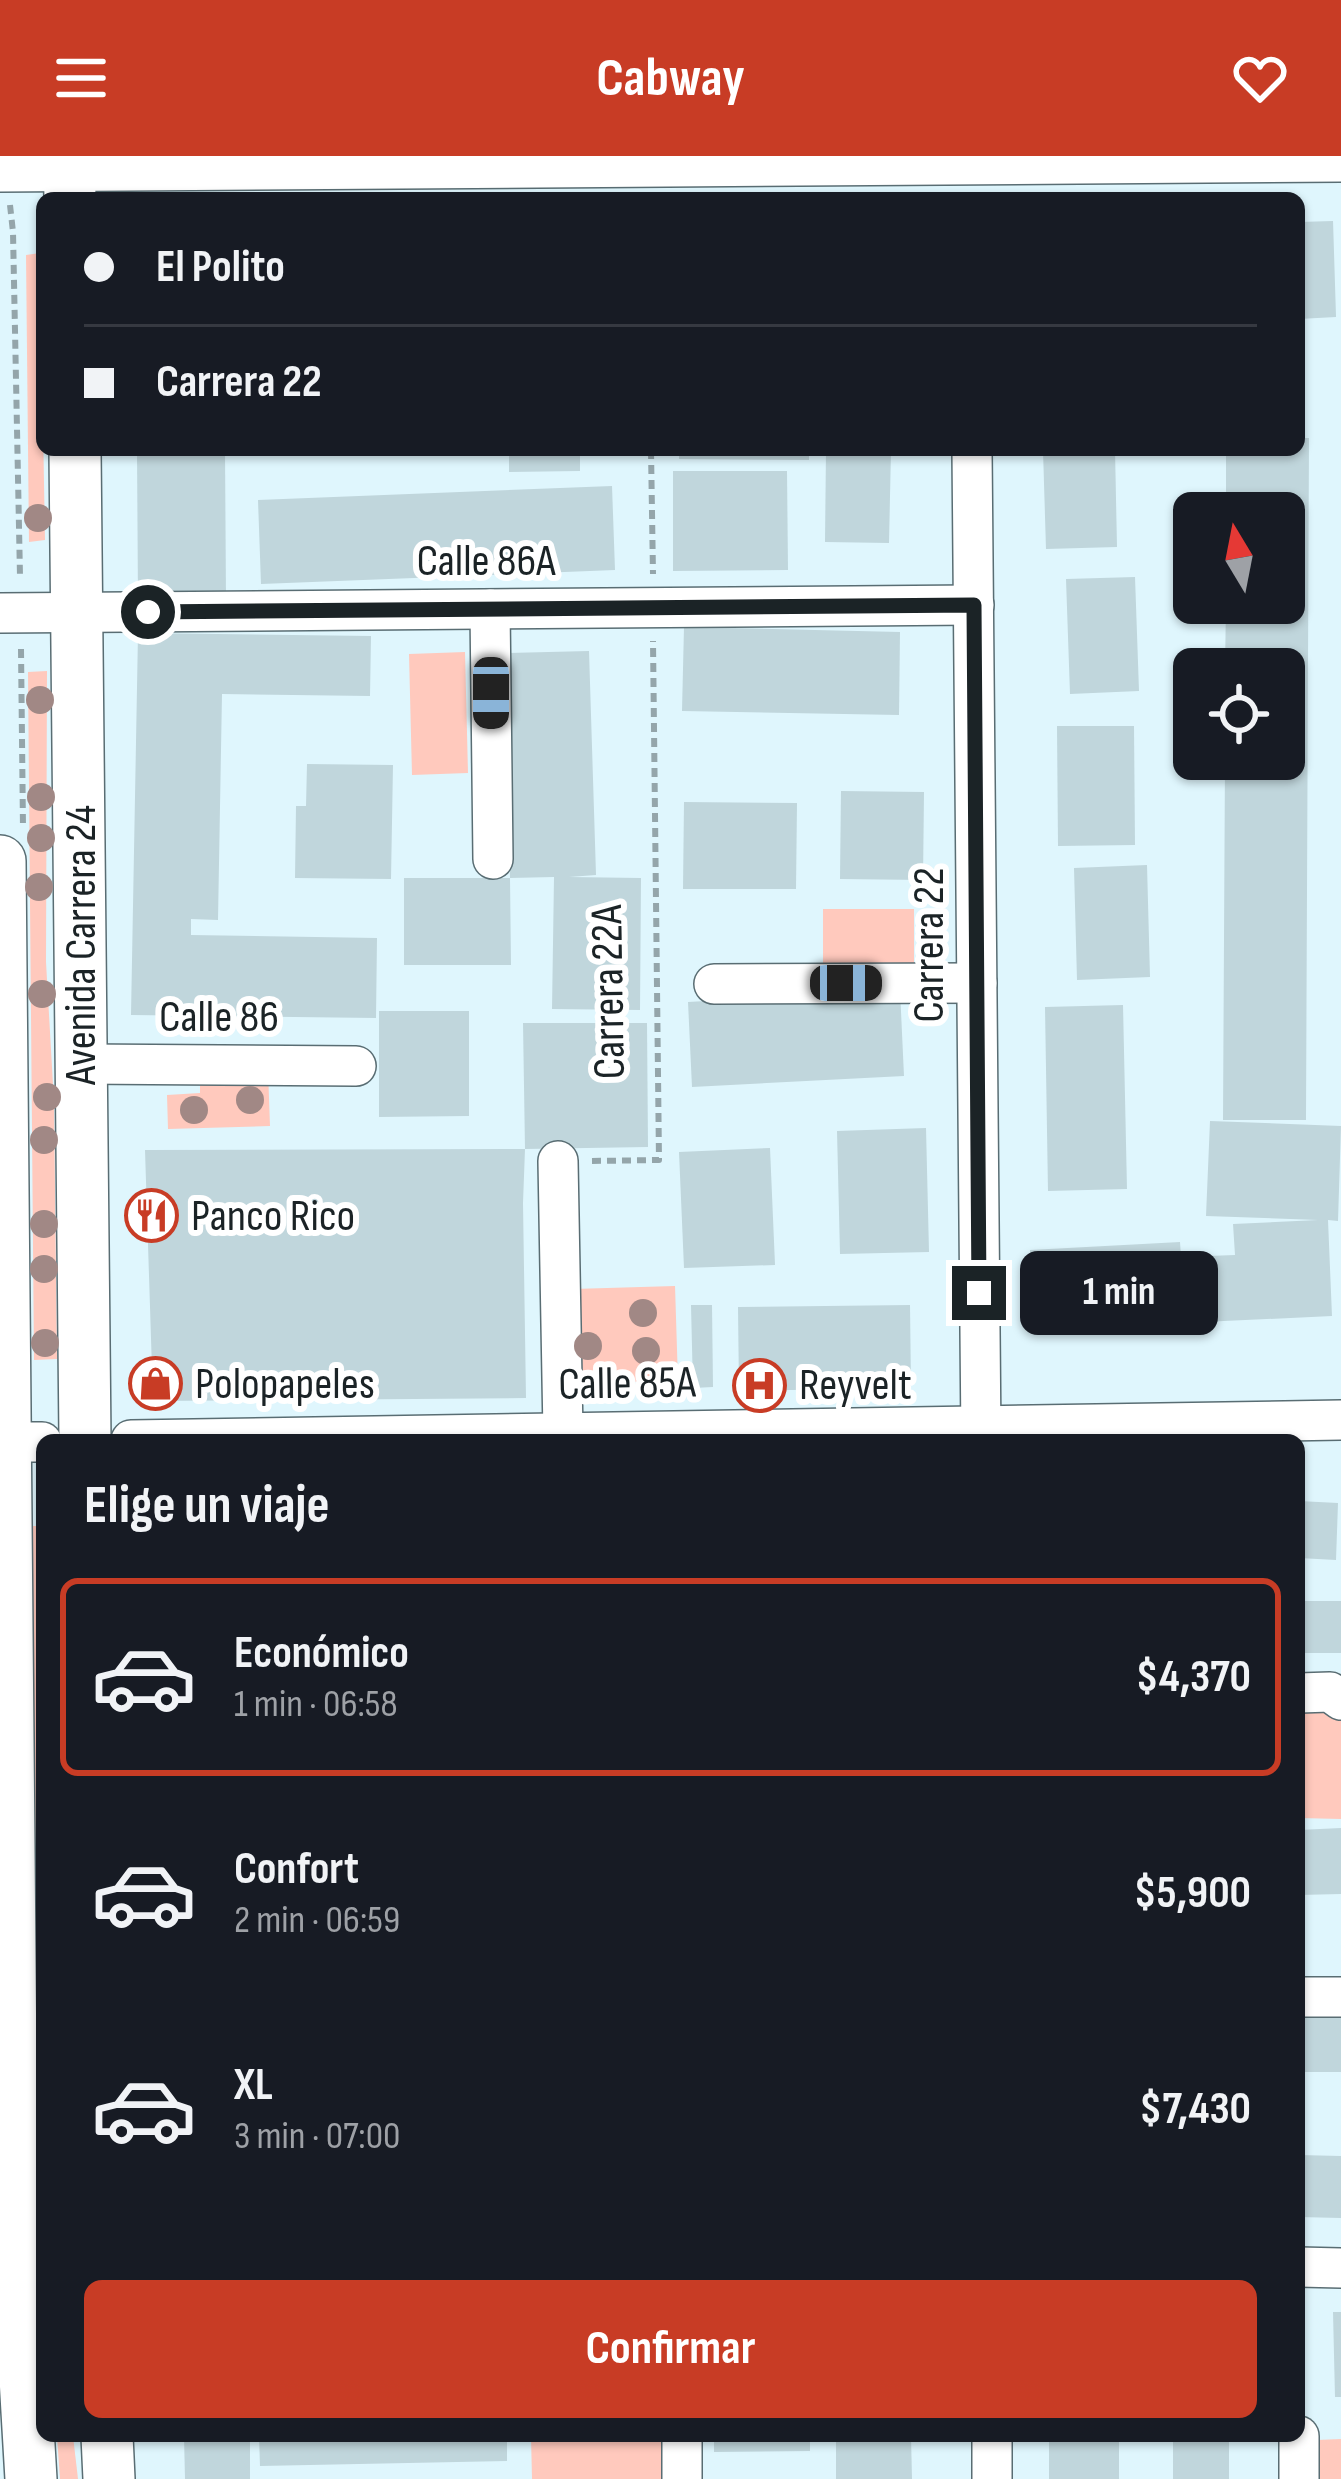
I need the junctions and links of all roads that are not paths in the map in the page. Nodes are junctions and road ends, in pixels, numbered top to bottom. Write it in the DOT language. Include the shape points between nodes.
graph roads {
  1 [pos="1341,162"];
  2 [pos="348,163"];
  3 [pos="0,172"];
  4 [pos="970,173"];
  5 [pos="70,175"];
  6 [pos="419,184"];
  7 [pos="75,456"];
  8 [pos="972,456"];
  9 [pos="974,605"];
  10 [pos="490,609"];
  11 [pos="78,612"];
  12 [pos="0,613"];
  13 [pos="493,860"];
  14 [pos="0,862"];
  15 [pos="977,982"];
  16 [pos="714,984"];
  17 [pos="0,997"];
  18 [pos="82,1064"];
  19 [pos="356,1066"];
  20 [pos="558,1161"];
  21 [pos="1341,1420"];
  22 [pos="1211,1431"];
  23 [pos="563,1433"];
  24 [pos="981,1433"];
  25 [pos="85,1434"];
  26 [pos="501,1434"];
  27 [pos="597,1434"];
  28 [pos="875,1434"];
  29 [pos="15,1442"];
  30 [pos="1305,1693"];
  31 [pos="1341,1700"];
  32 [pos="4,1762"];
  33 [pos="1305,1997"];
  34 [pos="1341,1997"];
  35 [pos="18,2146"];
  36 [pos="1305,2267"];
  37 [pos="1341,2268"];
  38 [pos="107,2442"];
  39 [pos="682,2442"];
  40 [pos="992,2442"];
  41 [pos="1299,2442"];
  42 [pos="31,2479"];
  43 [pos="109,2479"];
  44 [pos="682,2479"];
  45 [pos="992,2479"];
  46 [pos="1299,2479"];
  1 -- 4 [label="street"];
  2 -- 5 [label="street"];
  2 -- 6 [label="street"];
  3 -- 5 [label="street"];
  4 -- 6 [label="street"];
  7 -- 11 [label="main road, Avenida Carrera 24"];
  8 -- 9 [label="street, Carrera 22"];
  9 -- 10 [label="street, Calle 86A"];
  9 -- 15 [label="street, Carrera 22"];
  10 -- 11 [label="street, Calle 86A"];
  10 -- 13 [label="street"];
  11 -- 12 [label="street, Calle 86A"];
  11 -- 18 [label="main road, Avenida Carrera 24"];
  14 -- 17 [label="main road, Avenida Carrera 24"];
  15 -- 16 [label="street"];
  15 -- 24 [label="street, Carrera 22"];
  17 -- 29 [label="main road, Avenida Carrera 24"];
  18 -- 19 [label="street, Calle 86"];
  18 -- 25 [label="main road, Avenida Carrera 24"];
  20 -- 23 [label="street"];
  21 -- 22 [label="street, Calle 85A"];
  22 -- 24 [label="street, Calle 85A"];
  23 -- 26 [label="street, Calle 85A"];
  23 -- 27 [label="street, Calle 85A"];
  24 -- 28 [label="street, Calle 85A"];
  29 -- 32 [label="main road, Avenida Carrera 24"];
  30 -- 31 [label="street"];
  32 -- 35 [label="main road, Avenida Carrera 24"];
  33 -- 34 [label="street"];
  35 -- 42 [label="main road, Avenida Carrera 24"];
  36 -- 37 [label="street"];
  38 -- 43 [label="main road"];
  39 -- 44 [label="street"];
  40 -- 45 [label="street"];
  41 -- 46 [label="street"];
}
